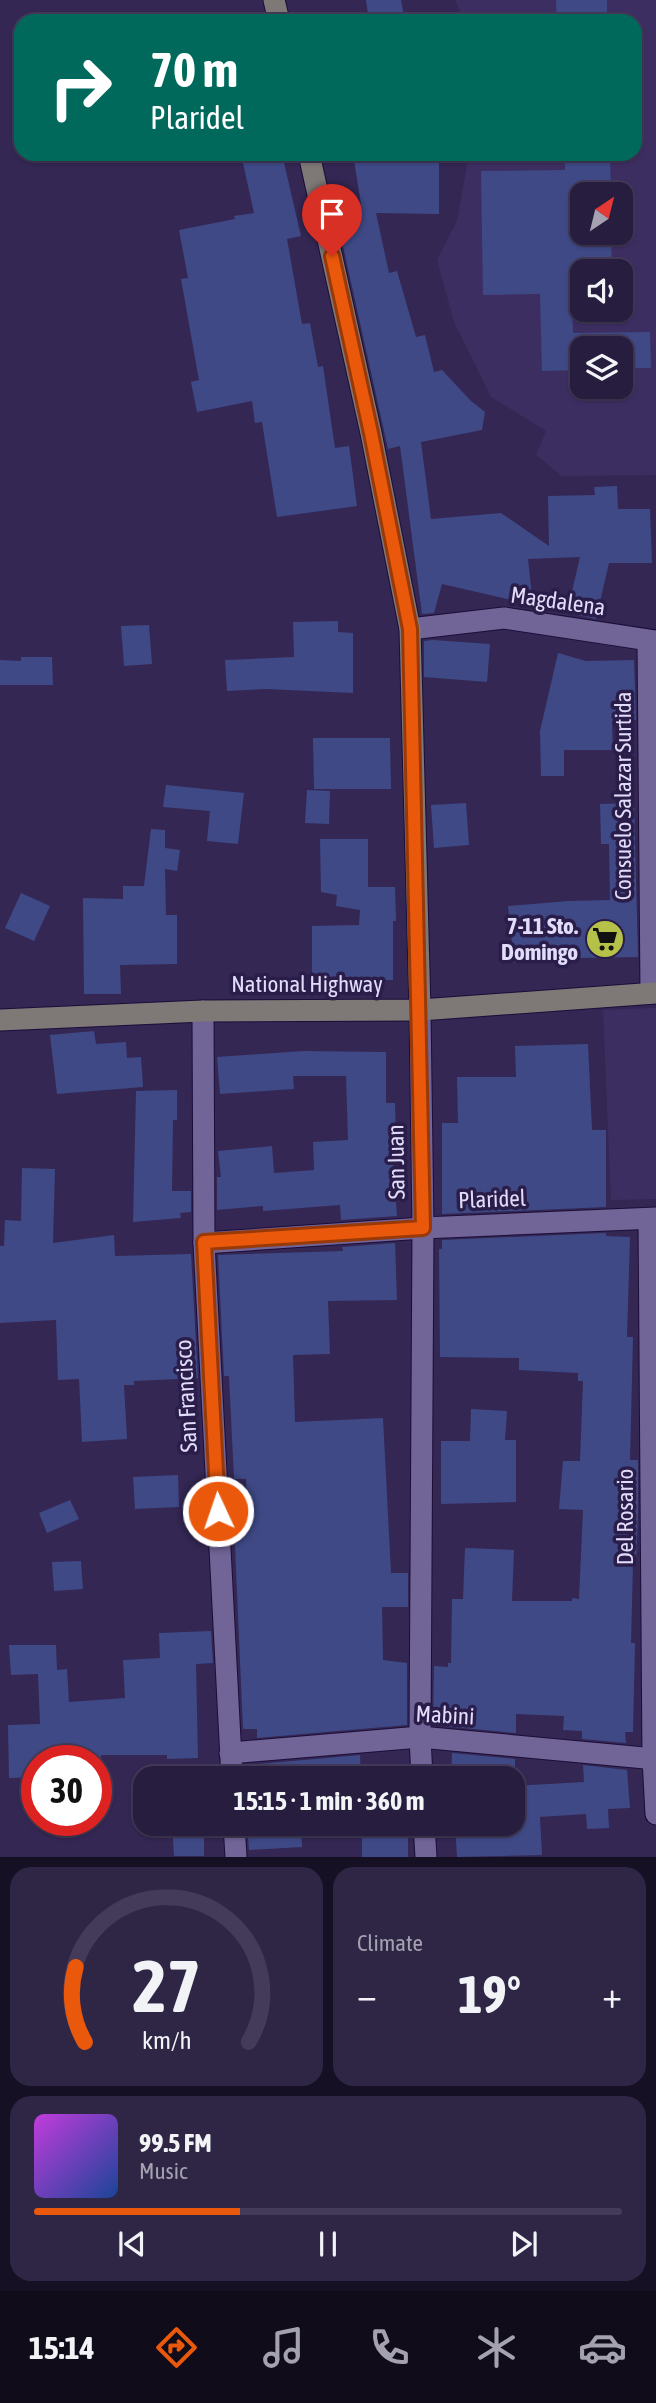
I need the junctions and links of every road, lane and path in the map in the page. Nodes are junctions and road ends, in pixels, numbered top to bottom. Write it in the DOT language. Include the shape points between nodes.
graph roads {
  1 [pos="311,161"];
  2 [pos="410,629"];
  3 [pos="652,641"];
  4 [pos="653,993"];
  5 [pos="420,1010"];
  6 [pos="203,1011"];
  7 [pos="0,1020"];
  8 [pos="652,1218"];
  9 [pos="423,1228"];
  10 [pos="204,1242"];
  11 [pos="420,1737"];
  12 [pos="230,1753"];
  13 [pos="655,1759"];
  14 [pos="231,1766"];
  15 [pos="421,1766"];
  16 [pos="656,1814"];
  17 [pos="235,1836"];
  18 [pos="425,1836"];
  19 [pos="236,1857"];
  20 [pos="426,1857"];
  1 -- 2 [label="street, San Juan"];
  2 -- 3 [label="street, Magdalena" via="504,618"];
  2 -- 5 [label="street, San Juan"];
  3 -- 4 [label="street, Consuelo Salazar Surtida"];
  4 -- 5 [label="street, National Highway"];
  5 -- 6 [label="street, National Highway"];
  5 -- 9 [label="street, San Juan"];
  6 -- 7 [label="street, National Highway"];
  6 -- 10 [label="street, San Francisco"];
  8 -- 9 [label="street, Plaridel"];
  8 -- 13 [label="street, Del Rosario"];
  9 -- 10 [label="street, Plaridel"];
  9 -- 11 [label="street, San Juan"];
  10 -- 12 [label="street, San Francisco"];
  11 -- 12 [label="street, Mabini"];
  11 -- 13 [label="street, Mabini"];
  11 -- 15 [label="street, San Juan"];
  12 -- 14 [label="street, San Francisco"];
  13 -- 16 [label="street, Del Rosario"];
  17 -- 19 [label="street"];
  18 -- 20 [label="street"];
}
